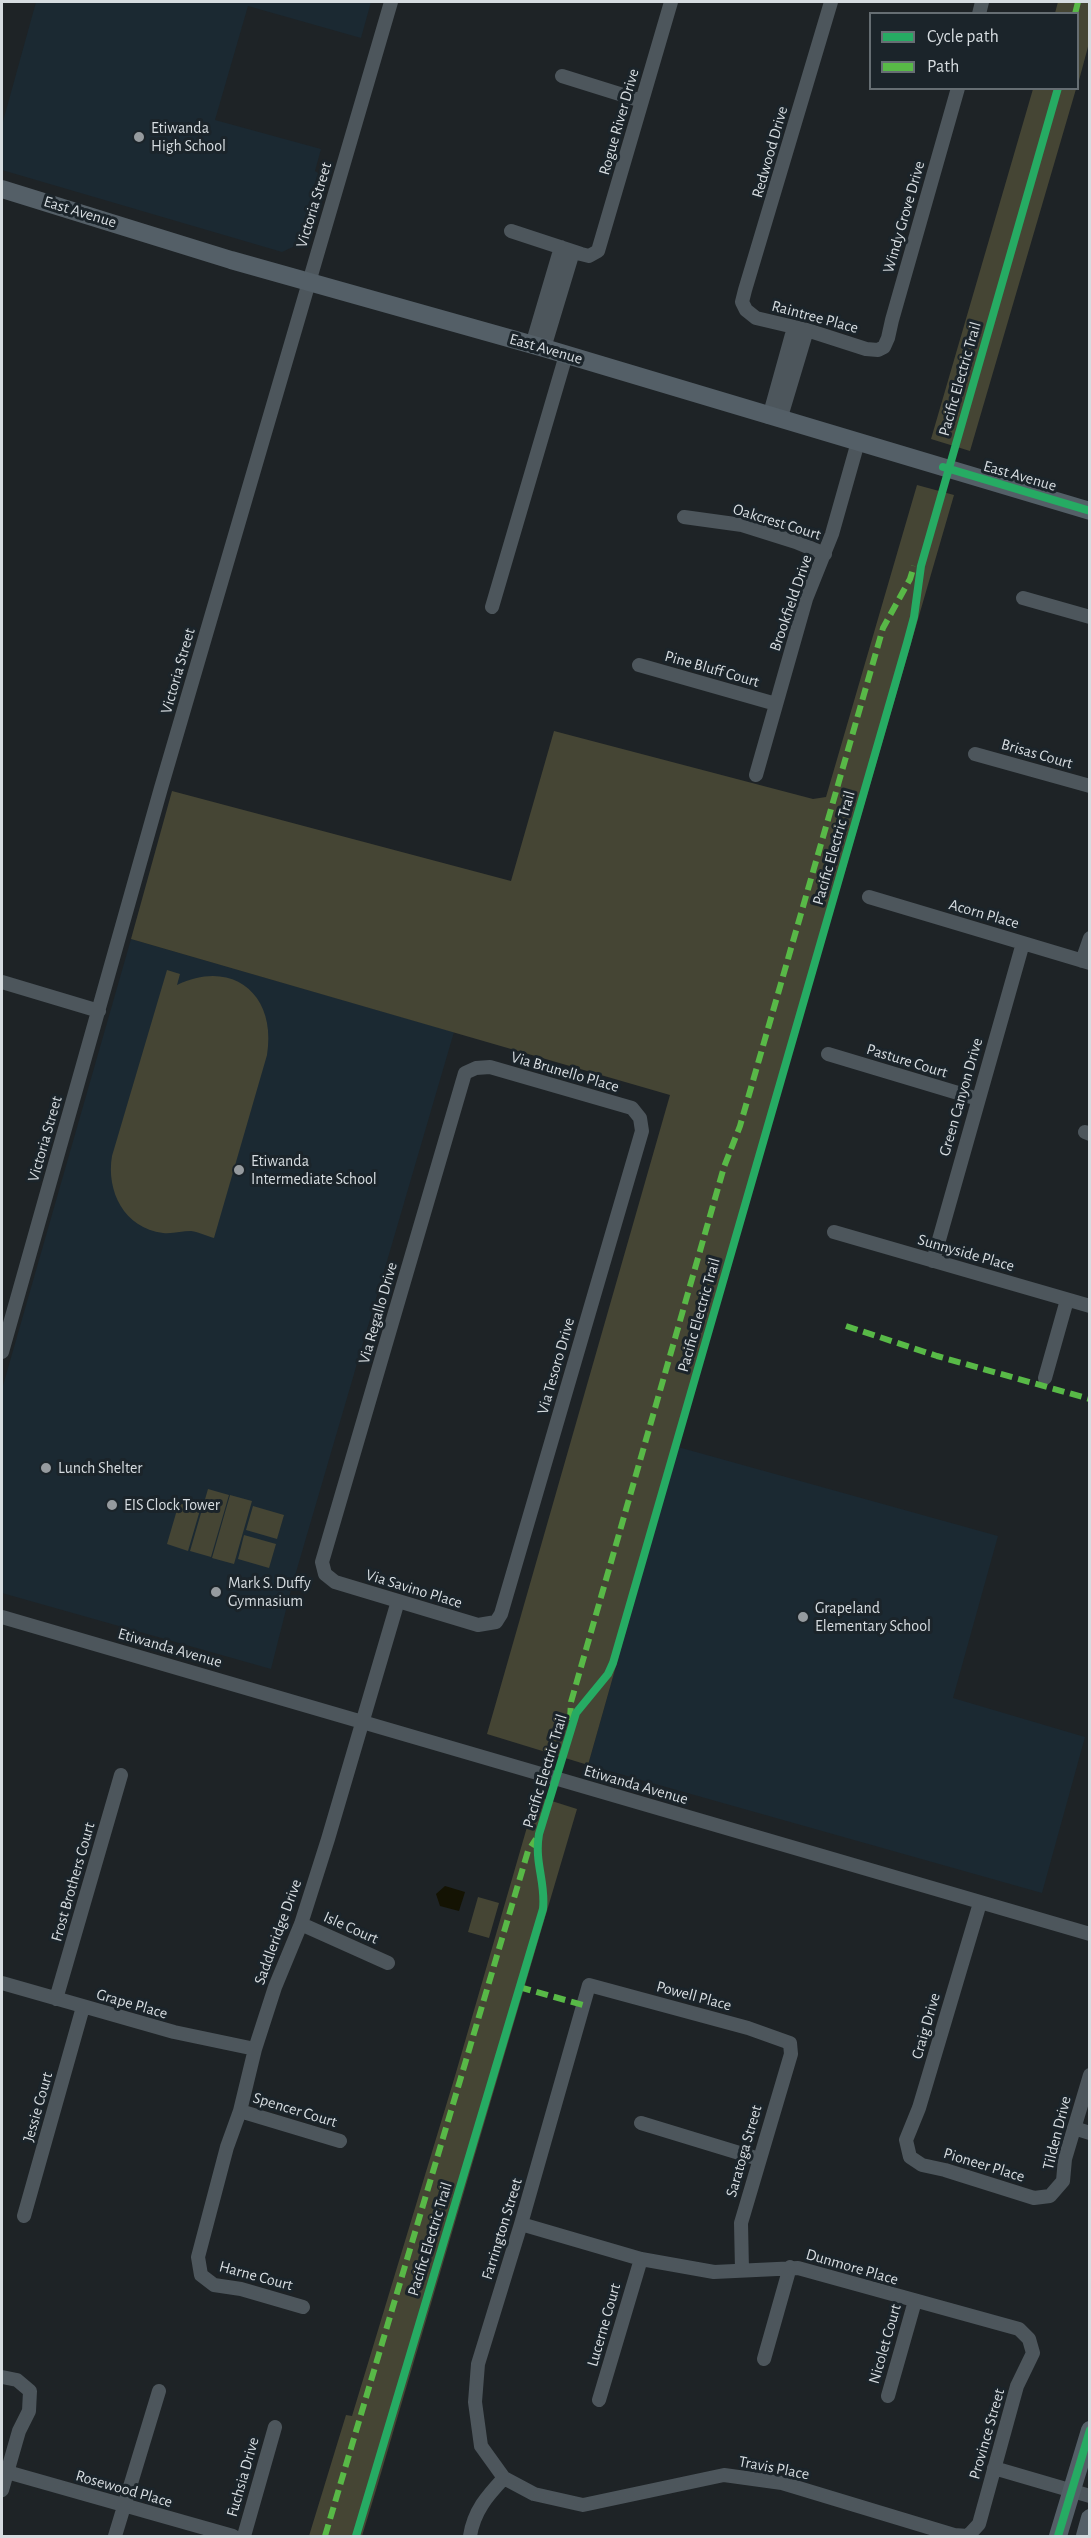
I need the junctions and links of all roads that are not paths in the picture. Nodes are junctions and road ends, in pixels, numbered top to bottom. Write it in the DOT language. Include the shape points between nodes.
graph roads {
  1 [pos="392,2"];
  2 [pos="671,2"];
  3 [pos="831,2"];
  4 [pos="562,76"];
  5 [pos="956,90"];
  6 [pos="642,101"];
  7 [pos="2,189"];
  8 [pos="511,231"];
  9 [pos="567,250"];
  10 [pos="309,282"];
  11 [pos="746,310"];
  12 [pos="801,329"];
  13 [pos="538,346"];
  14 [pos="878,350"];
  15 [pos="566,355"];
  16 [pos="775,419"];
  17 [pos="858,442"];
  18 [pos="1089,511"];
  19 [pos="684,517"];
  20 [pos="825,554"];
  21 [pos="1023,598"];
  22 [pos="492,607"];
  23 [pos="1089,617"];
  24 [pos="639,665"];
  25 [pos="776,704"];
  26 [pos="975,754"];
  27 [pos="756,775"];
  28 [pos="1089,786"];
  29 [pos="869,897"];
  30 [pos="1089,938"];
  31 [pos="1023,943"];
  32 [pos="1086,962"];
  33 [pos="2,982"];
  34 [pos="99,1011"];
  35 [pos="828,1054"];
  36 [pos="476,1068"];
  37 [pos="978,1099"];
  38 [pos="640,1118"];
  39 [pos="834,1232"];
  40 [pos="933,1261"];
  41 [pos="1067,1300"];
  42 [pos="1089,1306"];
  43 [pos="2,1352"];
  44 [pos="1045,1378"];
  45 [pos="325,1574"];
  46 [pos="398,1601"];
  47 [pos="2,1617"];
  48 [pos="496,1622"];
  49 [pos="362,1721"];
  50 [pos="121,1774"];
  51 [pos="980,1902"];
  52 [pos="301,1924"];
  53 [pos="1089,1934"];
  54 [pos="388,1963"];
  55 [pos="2,1983"];
  56 [pos="589,1985"];
  57 [pos="56,1999"];
  58 [pos="83,2007"];
  59 [pos="790,2043"];
  60 [pos="255,2049"];
  61 [pos="1089,2075"];
  62 [pos="240,2111"];
  63 [pos="641,2123"];
  64 [pos="1074,2128"];
  65 [pos="1089,2133"];
  66 [pos="340,2142"];
  67 [pos="910,2157"];
  68 [pos="759,2158"];
  69 [pos="1050,2196"];
  70 [pos="24,2216"];
  71 [pos="521,2224"];
  72 [pos="641,2259"];
  73 [pos="790,2267"];
  74 [pos="742,2270"];
  75 [pos="201,2275"];
  76 [pos="915,2301"];
  77 [pos="303,2307"];
  78 [pos="1029,2339"];
  79 [pos="764,2359"];
  80 [pos="2,2377"];
  81 [pos="159,2391"];
  82 [pos="888,2396"];
  83 [pos="599,2400"];
  84 [pos="275,2427"];
  85 [pos="1089,2430"];
  86 [pos="994,2468"];
  87 [pos="7,2472"];
  88 [pos="504,2478"];
  89 [pos="2,2490"];
  90 [pos="1081,2493"];
  91 [pos="124,2506"];
  92 [pos="1089,2518"];
  93 [pos="115,2536"];
  94 [pos="233,2536"];
  95 [pos="244,2536"];
  96 [pos="470,2536"];
  97 [pos="968,2536"];
  98 [pos="1058,2536"];
  99 [pos="1085,2536"];
  1 -- 10 [label="street, Victoria Street"];
  2 -- 6 [label="street, Rogue River Drive"];
  3 -- 11 [label="street, Redwood Drive" via="745,290 742,302"];
  4 -- 6 [label="street"];
  5 -- 14 [label="street, Windy Grove Drive" via="888,338"];
  6 -- 9 [label="street, Rogue River Drive" via="598,251 589,256"];
  7 -- 10 [label="main road, East Avenue"];
  8 -- 9 [label="street"];
  9 -- 13 [label="street"];
  10 -- 13 [label="main road, East Avenue"];
  10 -- 34 [label="street, Victoria Street"];
  11 -- 12 [label="street, Raintree Place" via="756,318"];
  12 -- 14 [label="street, Raintree Place"];
  12 -- 16 [label="street"];
  13 -- 15 [label="main road, East Avenue"];
  15 -- 16 [label="main road, East Avenue"];
  15 -- 22 [label="street"];
  16 -- 17 [label="main road, East Avenue"];
  17 -- 18 [label="main road, East Avenue"];
  17 -- 20 [label="street, Brookfield Drive"];
  19 -- 20 [label="street, Oakcrest Court" via="742,525"];
  20 -- 25 [label="street, Brookfield Drive" via="806,600"];
  21 -- 23 [label="street"];
  24 -- 25 [label="street, Pine Bluff Court"];
  25 -- 27 [label="street, Brookfield Drive"];
  26 -- 28 [label="street, Brisas Court"];
  29 -- 31 [label="street, Acorn Place"];
  30 -- 32 [label="street"];
  31 -- 32 [label="street, Acorn Place"];
  31 -- 37 [label="street, Green Canyon Drive"];
  33 -- 34 [label="street"];
  34 -- 43 [label="street, Victoria Street"];
  35 -- 37 [label="street, Pasture Court"];
  36 -- 38 [label="street, Via Brunello Place" via="490,1067 633,1108"];
  36 -- 45 [label="street, Via Regallo Drive" via="465,1073 322,1562"];
  37 -- 40 [label="street, Green Canyon Drive"];
  38 -- 48 [label="street, Via Tesoro Drive" via="642,1131"];
  39 -- 40 [label="street, Sunnyside Place"];
  40 -- 41 [label="street, Sunnyside Place"];
  41 -- 42 [label="street, Sunnyside Place"];
  41 -- 44 [label="street"];
  45 -- 46 [label="street, Via Savino Place" via="335,1582"];
  46 -- 48 [label="street, Via Savino Place" via="478,1625"];
  46 -- 49 [label="street, Saddleridge Drive"];
  47 -- 49 [label="street, Etiwanda Avenue"];
  49 -- 51 [label="street, Etiwanda Avenue"];
  49 -- 52 [label="street, Saddleridge Drive"];
  50 -- 57 [label="street, Frost Brothers Court"];
  51 -- 53 [label="street, Etiwanda Avenue"];
  51 -- 67 [label="street, Craig Drive" via="906,2140"];
  52 -- 54 [label="street, Isle Court"];
  52 -- 60 [label="street, Saddleridge Drive"];
  55 -- 57 [label="street, Grape Place"];
  56 -- 59 [label="street, Powell Place"];
  56 -- 71 [label="street, Farrington Street"];
  57 -- 58 [label="street, Grape Place"];
  58 -- 60 [label="street, Grape Place"];
  58 -- 70 [label="street, Jessie Court"];
  59 -- 68 [label="street, Saratoga Street" via="791,2054"];
  60 -- 62 [label="street, Saddleridge Drive"];
  61 -- 64 [label="street, Tilden Drive"];
  62 -- 66 [label="street, Spencer Court"];
  62 -- 75 [label="street, Saddleridge Drive" via="226,2147 198,2258"];
  63 -- 68 [label="street"];
  64 -- 65 [label="street"];
  64 -- 69 [label="street, Tilden Drive" via="1063,2181"];
  67 -- 69 [label="street, Pioneer Place" via="922,2165 1034,2198"];
  68 -- 74 [label="street, Saratoga Street" via="741,2223"];
  71 -- 72 [label="street, Dunmore Place"];
  71 -- 88 [label="street, Farrington Street" via="478,2364 476,2392 481,2446"];
  72 -- 74 [label="street, Dunmore Place" via="714,2272"];
  72 -- 83 [label="street, Lucerne Court"];
  73 -- 74 [label="street, Dunmore Place"];
  73 -- 76 [label="street, Dunmore Place"];
  73 -- 79 [label="street"];
  75 -- 77 [label="street, Harne Court" via="214,2285"];
  76 -- 78 [label="street, Dunmore Place" via="1019,2330"];
  76 -- 82 [label="street, Nicolet Court"];
  78 -- 86 [label="street, Province Street" via="1033,2353 1017,2386"];
  80 -- 87 [label="street" via="17,2380 30,2391 29,2410"];
  81 -- 91 [label="street"];
  84 -- 95 [label="street, Fuchsia Drive"];
  85 -- 90 [label="main road"];
  86 -- 90 [label="street"];
  86 -- 97 [label="street, Province Street" via="979,2524"];
  87 -- 89 [label="street"];
  87 -- 91 [label="street, Rosewood Place"];
  88 -- 96 [label="street" via="483,2500"];
  88 -- 97 [label="street, Travis Place" via="534,2494 583,2505 724,2475 782,2483"];
  90 -- 98 [label="main road"];
  91 -- 93 [label="street"];
  91 -- 94 [label="street, Rosewood Place"];
  92 -- 99 [label="main road"];
}
